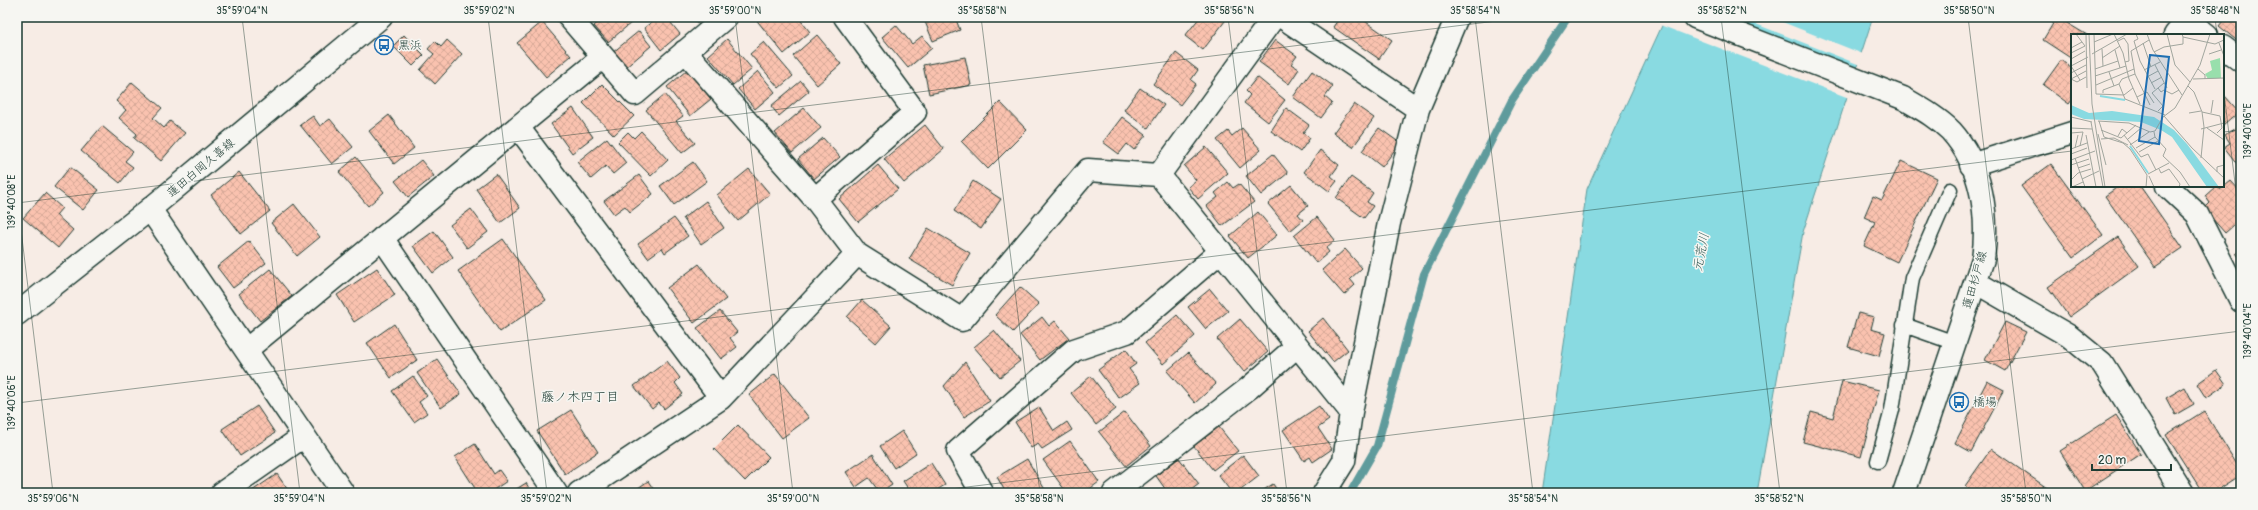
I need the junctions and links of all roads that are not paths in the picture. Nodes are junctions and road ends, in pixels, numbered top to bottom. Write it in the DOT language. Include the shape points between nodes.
graph roads {
  1 [pos="381,17"];
  2 [pos="569,17"];
  3 [pos="726,17"];
  4 [pos="845,17"];
  5 [pos="1274,17"];
  6 [pos="1282,17"];
  7 [pos="1457,17"];
  8 [pos="1695,17"];
  9 [pos="2184,24"];
  10 [pos="864,26"];
  11 [pos="2205,34"];
  12 [pos="2224,48"];
  13 [pos="686,51"];
  14 [pos="603,57"];
  15 [pos="2241,61"];
  16 [pos="1418,109"];
  17 [pos="518,127"];
  18 [pos="2071,133"];
  19 [pos="1971,165"];
  20 [pos="1159,175"];
  21 [pos="2168,187"];
  22 [pos="1950,190"];
  23 [pos="815,199"];
  24 [pos="150,209"];
  25 [pos="382,238"];
  26 [pos="1221,251"];
  27 [pos="857,254"];
  28 [pos="1977,283"];
  29 [pos="2241,301"];
  30 [pos="17,314"];
  31 [pos="1904,325"];
  32 [pos="1955,343"];
  33 [pos="1297,346"];
  34 [pos="246,350"];
  35 [pos="721,398"];
  36 [pos="1351,412"];
  37 [pos="304,436"];
  38 [pos="1878,461"];
  39 [pos="1908,491"];
  40 [pos="222,493"];
  41 [pos="343,493"];
  42 [pos="556,493"];
  43 [pos="579,493"];
  44 [pos="982,493"];
  45 [pos="1114,493"];
  46 [pos="1324,493"];
  47 [pos="2183,493"];
  1 -- 24 [label="street, 蓮田白岡久喜線"];
  2 -- 14 [label="street"];
  3 -- 13 [label="street"];
  4 -- 10 [label="street"];
  5 -- 20 [label="street"];
  6 -- 16 [label="street"];
  7 -- 16 [label="street"];
  8 -- 19 [label="street, 蓮田杉戸線" via="1903,98 1929,113 1951,132"];
  9 -- 11 [label="street"];
  10 -- 23 [label="street" via="915,112"];
  12 -- 15 [label="street"];
  13 -- 14 [label="street" via="635,94"];
  13 -- 23 [label="street"];
  14 -- 17 [label="street"];
  16 -- 36 [label="street" via="1389,223"];
  17 -- 25 [label="street"];
  17 -- 35 [label="street"];
  18 -- 19 [label="street"];
  19 -- 28 [label="street, 蓮田杉戸線" via="1986,213 1986,237"];
  20 -- 26 [label="street"];
  20 -- 27 [label="street" via="1088,170 962,320"];
  21 -- 29 [label="street" via="2197,214"];
  22 -- 31 [label="lane" via="1912,278"];
  23 -- 27 [label="street"];
  24 -- 30 [label="street, 蓮田白岡久喜線"];
  24 -- 34 [label="street"];
  25 -- 34 [label="street"];
  25 -- 42 [label="street"];
  26 -- 33 [label="street"];
  26 -- 44 [label="street" via="1127,332 1074,350 958,451"];
  27 -- 35 [label="street"];
  28 -- 32 [label="street, 蓮田杉戸線"];
  28 -- 47 [label="street" via="2069,336 2102,363"];
  31 -- 32 [label="lane"];
  31 -- 38 [label="lane" via="1892,410"];
  32 -- 39 [label="street, 蓮田杉戸線"];
  33 -- 36 [label="street"];
  33 -- 45 [label="street" via="1249,388"];
  34 -- 37 [label="street"];
  35 -- 43 [label="street"];
  36 -- 46 [label="street" via="1344,461"];
  37 -- 40 [label="street"];
  37 -- 41 [label="street"];
}
